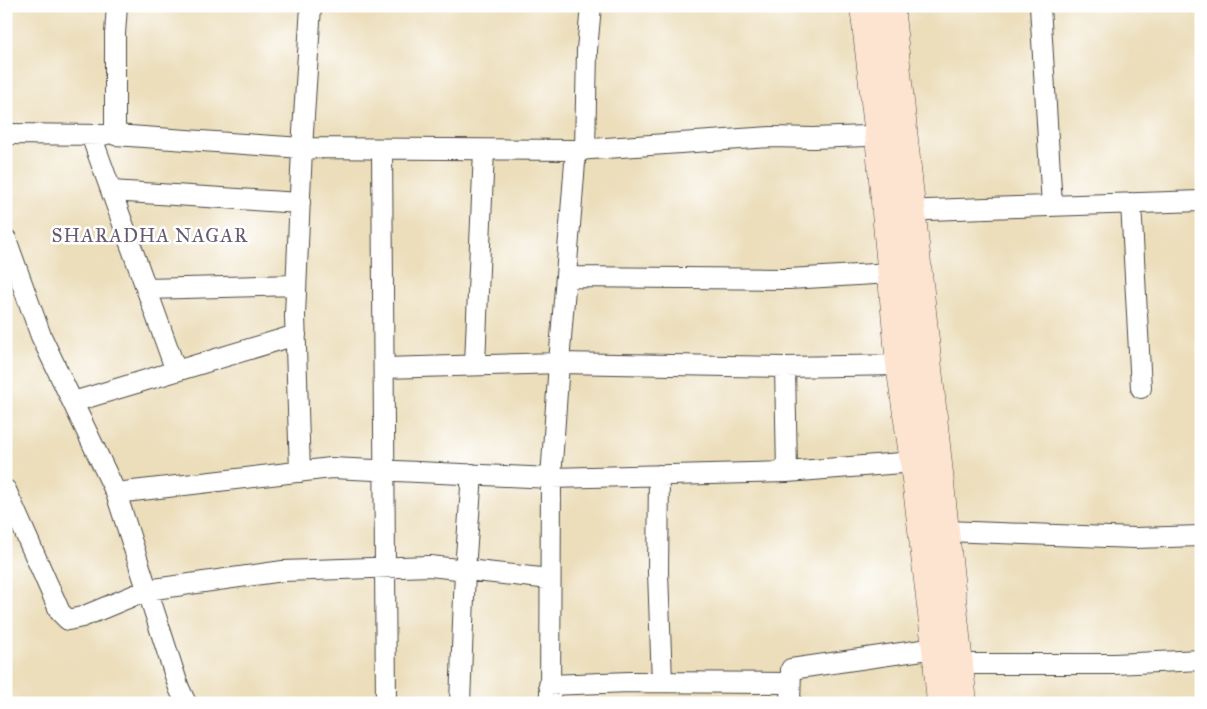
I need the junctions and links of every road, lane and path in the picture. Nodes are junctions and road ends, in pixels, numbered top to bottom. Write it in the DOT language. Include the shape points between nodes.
graph roads {
  1 [pos="117,6"];
  2 [pos="311,6"];
  3 [pos="591,6"];
  4 [pos="864,6"];
  5 [pos="890,6"];
  6 [pos="1040,6"];
  7 [pos="6,134"];
  8 [pos="91,135"];
  9 [pos="115,135"];
  10 [pos="892,135"];
  11 [pos="302,148"];
  12 [pos="382,149"];
  13 [pos="484,150"];
  14 [pos="580,150"];
  15 [pos="111,191"];
  16 [pos="1201,201"];
  17 [pos="300,203"];
  18 [pos="1131,203"];
  19 [pos="1052,206"];
  20 [pos="913,210"];
  21 [pos="886,211"];
  22 [pos="6,239"];
  23 [pos="891,273"];
  24 [pos="566,277"];
  25 [pos="296,285"];
  26 [pos="146,289"];
  27 [pos="296,335"];
  28 [pos="559,363"];
  29 [pos="475,364"];
  30 [pos="900,365"];
  31 [pos="785,367"];
  32 [pos="384,368"];
  33 [pos="176,371"];
  34 [pos="1141,388"];
  35 [pos="73,402"];
  36 [pos="926,460"];
  37 [pos="384,470"];
  38 [pos="300,472"];
  39 [pos="787,472"];
  40 [pos="472,474"];
  41 [pos="659,476"];
  42 [pos="551,478"];
  43 [pos="6,490"];
  44 [pos="116,493"];
  45 [pos="946,531"];
  46 [pos="1201,536"];
  47 [pos="385,568"];
  48 [pos="466,570"];
  49 [pos="550,579"];
  50 [pos="147,590"];
  51 [pos="936,648"];
  52 [pos="1201,660"];
  53 [pos="960,664"];
  54 [pos="662,682"];
  55 [pos="790,682"];
  56 [pos="550,694"];
  57 [pos="186,703"];
  58 [pos="386,703"];
  59 [pos="460,703"];
  60 [pos="790,703"];
  61 [pos="941,703"];
  62 [pos="964,703"];
  1 -- 9 [label="street"];
  2 -- 11 [label="street"];
  3 -- 14 [label="street"];
  4 -- 10 [label="street"];
  5 -- 10 [label="street"];
  6 -- 19 [label="street"];
  7 -- 8 [label="street"];
  8 -- 9 [label="street"];
  8 -- 15 [label="street"];
  9 -- 11 [label="street"];
  10 -- 14 [label="street" via="771,137"];
  10 -- 20 [label="street"];
  10 -- 21 [label="street"];
  11 -- 12 [label="street"];
  11 -- 17 [label="street"];
  12 -- 13 [label="street"];
  12 -- 32 [label="street"];
  13 -- 14 [label="street"];
  13 -- 29 [label="street"];
  14 -- 24 [label="street"];
  15 -- 17 [label="street"];
  15 -- 26 [label="street"];
  16 -- 18 [label="street"];
  17 -- 25 [label="street"];
  18 -- 19 [label="street"];
  18 -- 34 [label="street"];
  19 -- 20 [label="street"];
  20 -- 21 [label="street"];
  20 -- 36 [label="street"];
  21 -- 23 [label="street"];
  22 -- 35 [label="street" via="41,336"];
  23 -- 24 [label="street" via="789,279"];
  23 -- 30 [label="street"];
  24 -- 28 [label="street"];
  25 -- 26 [label="street"];
  25 -- 27 [label="street"];
  26 -- 33 [label="street"];
  27 -- 33 [label="street"];
  27 -- 38 [label="street"];
  28 -- 29 [label="street"];
  28 -- 31 [label="street"];
  28 -- 42 [label="street"];
  29 -- 32 [label="street"];
  30 -- 31 [label="street"];
  30 -- 36 [label="street"];
  31 -- 39 [label="street"];
  32 -- 37 [label="street"];
  33 -- 35 [label="street"];
  35 -- 44 [label="street"];
  36 -- 39 [label="street"];
  36 -- 45 [label="street"];
  36 -- 51 [label="street"];
  37 -- 38 [label="street" via="331,468"];
  37 -- 40 [label="street"];
  37 -- 47 [label="street"];
  38 -- 44 [label="street"];
  39 -- 41 [label="street"];
  40 -- 42 [label="street"];
  40 -- 48 [label="street"];
  41 -- 42 [label="street"];
  41 -- 54 [label="street"];
  42 -- 49 [label="street"];
  43 -- 50 [label="street" via="68,620"];
  44 -- 50 [label="street"];
  45 -- 46 [label="street" via="1135,538"];
  45 -- 53 [label="street"];
  47 -- 48 [label="street" via="430,566"];
  47 -- 50 [label="street" via="283,571"];
  47 -- 58 [label="street"];
  48 -- 49 [label="street"];
  48 -- 59 [label="street"];
  49 -- 56 [label="street"];
  50 -- 57 [label="street"];
  51 -- 55 [label="street" via="791,669"];
  51 -- 61 [label="street"];
  52 -- 53 [label="street" via="1114,664"];
  53 -- 62 [label="street"];
  54 -- 55 [label="street"];
  54 -- 56 [label="street"];
  55 -- 60 [label="street"];
}
